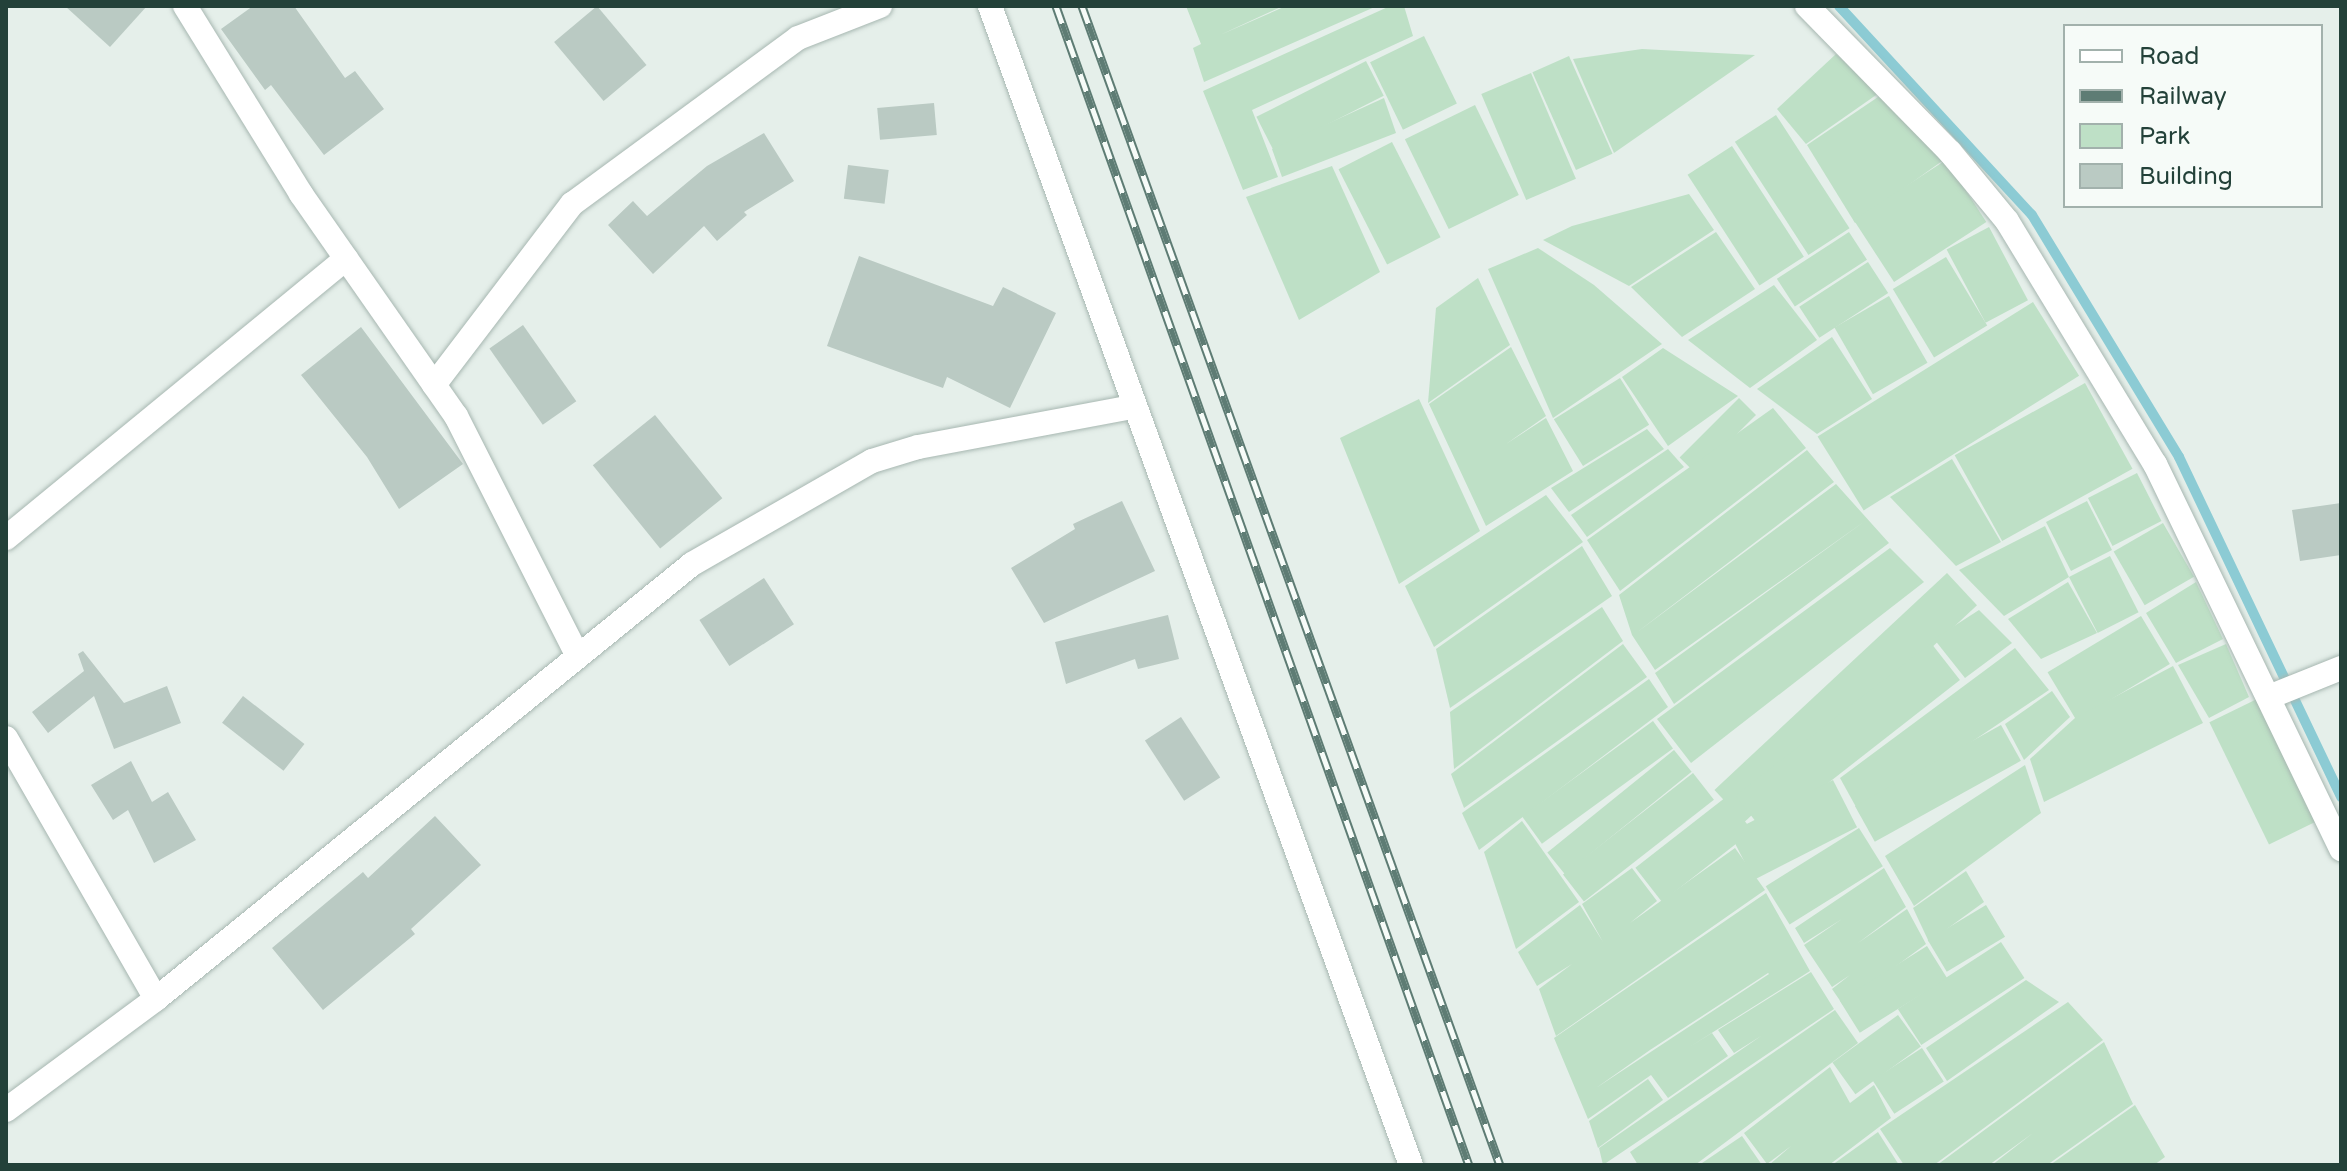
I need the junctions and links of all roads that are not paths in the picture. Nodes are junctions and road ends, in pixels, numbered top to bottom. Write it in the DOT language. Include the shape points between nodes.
graph roads {
  1 [pos="185,6"];
  2 [pos="880,6"];
  3 [pos="990,6"];
  4 [pos="1807,6"];
  5 [pos="346,259"];
  6 [pos="434,385"];
  7 [pos="1132,407"];
  8 [pos="6,538"];
  9 [pos="577,654"];
  10 [pos="2341,668"];
  11 [pos="2271,696"];
  12 [pos="6,738"];
  13 [pos="2341,849"];
  14 [pos="156,999"];
  15 [pos="6,1110"];
  16 [pos="1411,1165"];
  1 -- 5 [label="street"];
  2 -- 6 [label="street" via="798,38 572,204"];
  3 -- 7 [label="street"];
  4 -- 11 [label="street" via="1950,152 2007,221 2155,464"];
  5 -- 6 [label="street"];
  5 -- 8 [label="street"];
  6 -- 9 [label="street" via="456,416"];
  7 -- 9 [label="street" via="918,447 872,461 692,564"];
  7 -- 16 [label="street"];
  9 -- 14 [label="street"];
  10 -- 11 [label="street"];
  11 -- 13 [label="street"];
  12 -- 14 [label="street"];
  14 -- 15 [label="street"];
}
